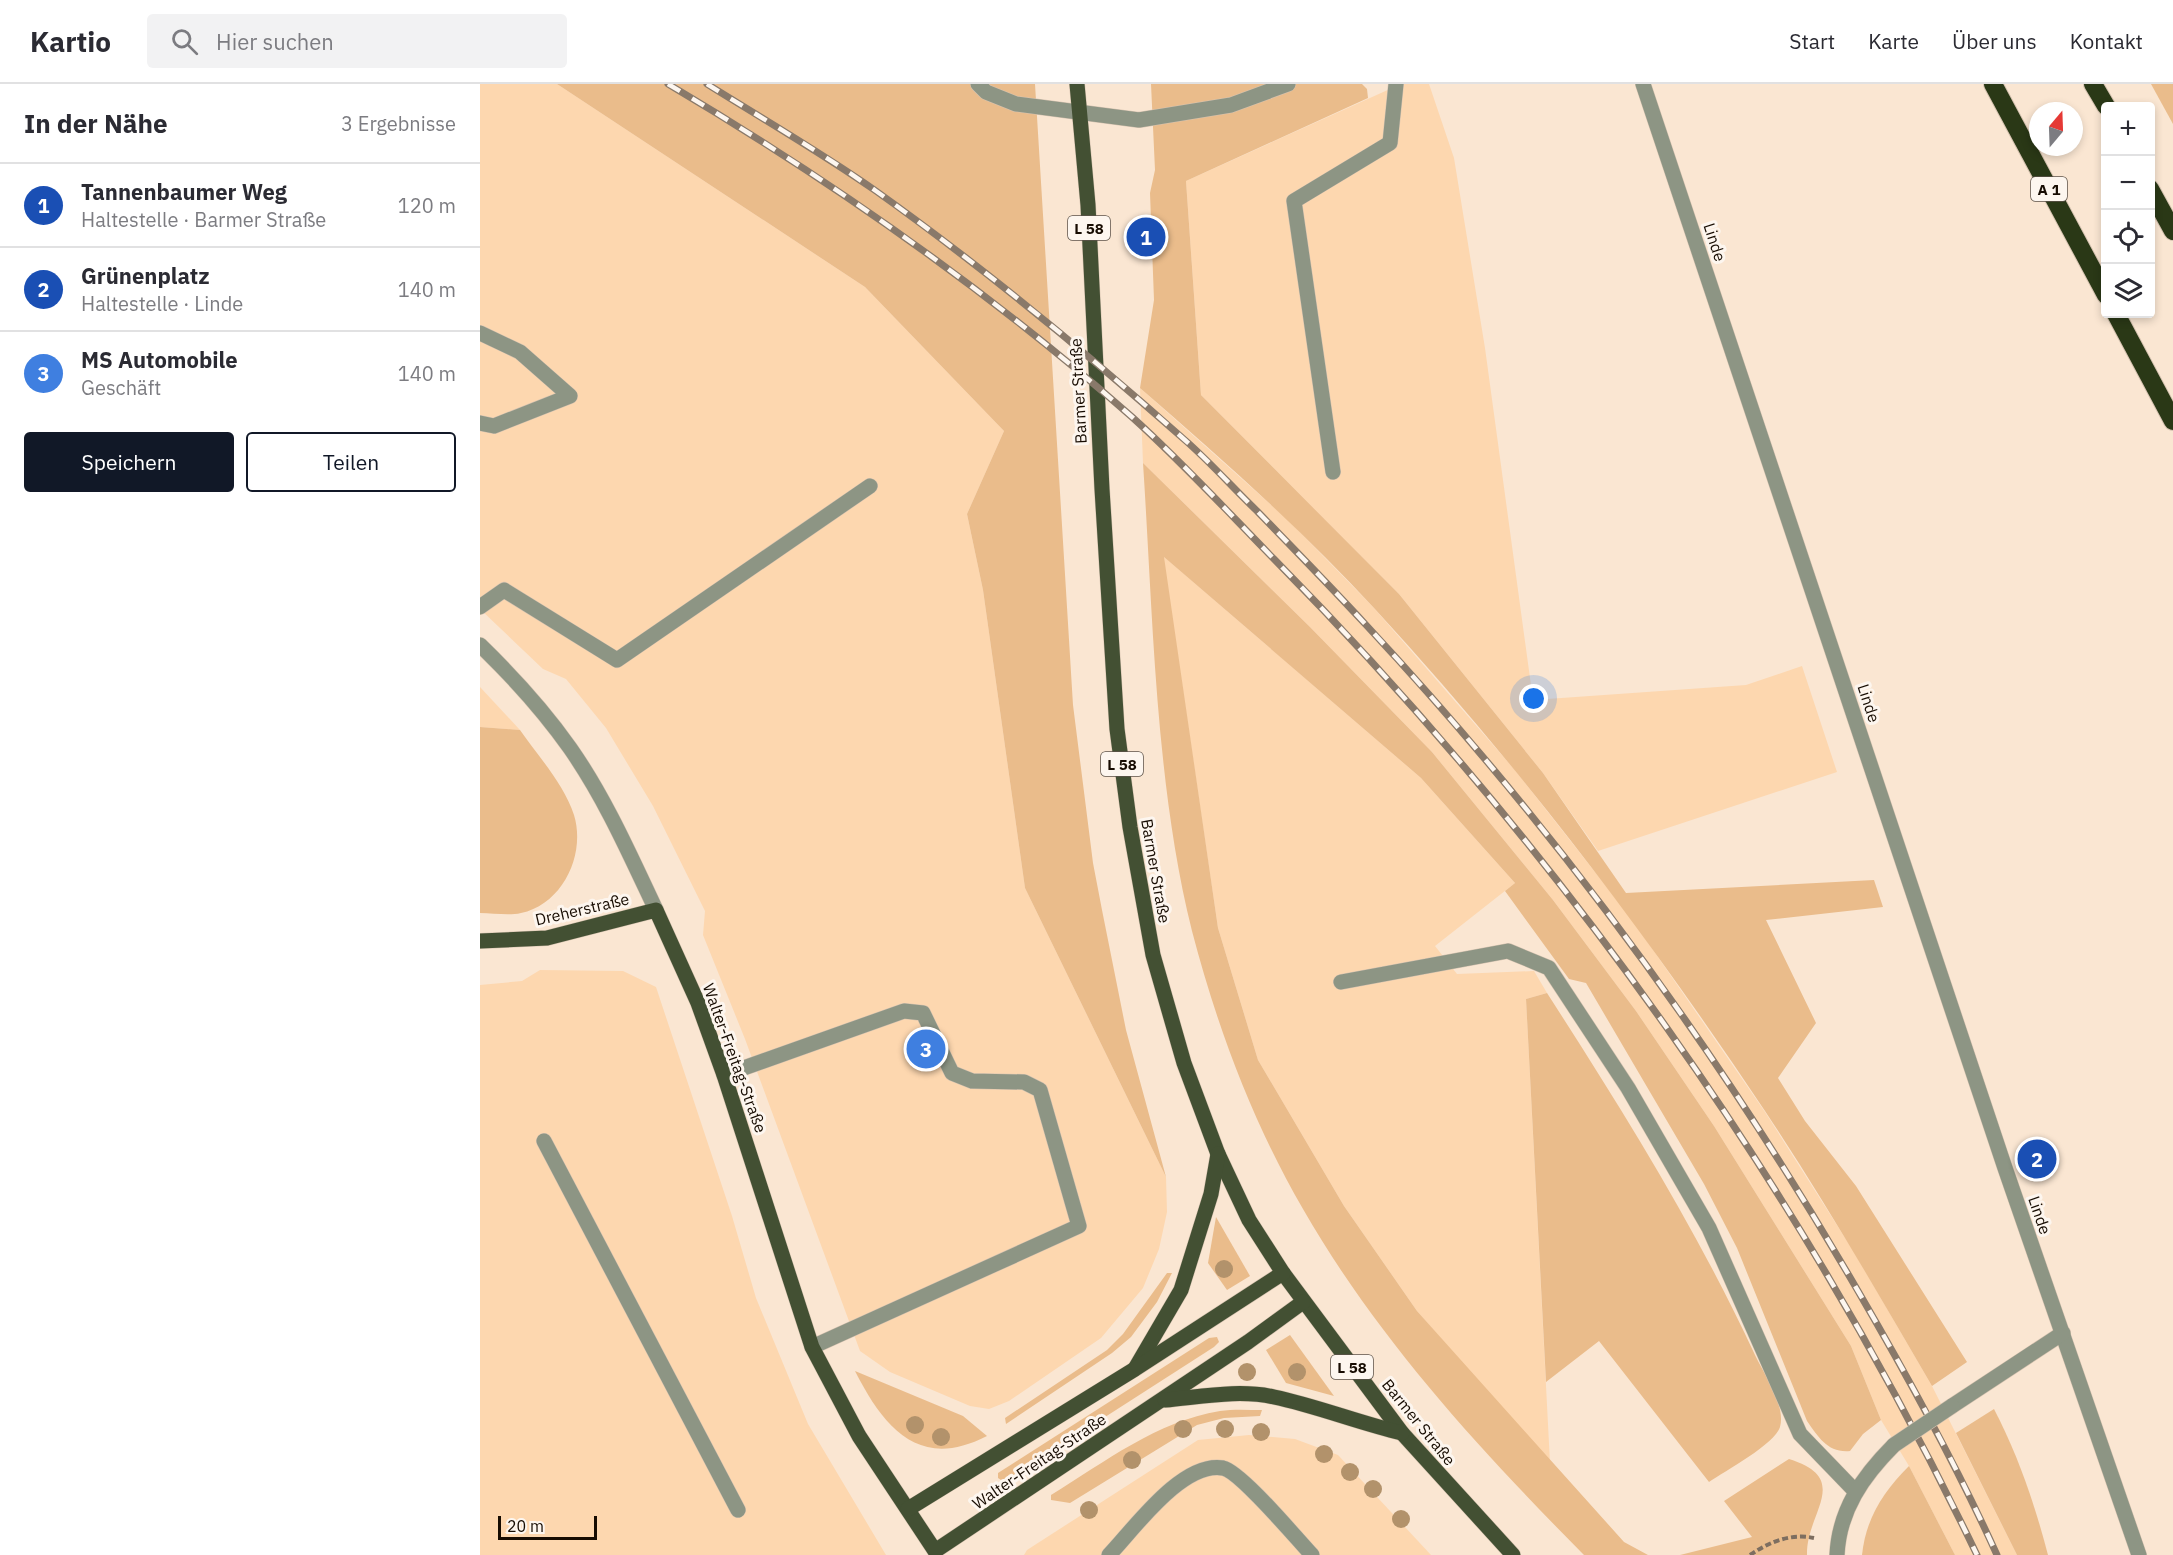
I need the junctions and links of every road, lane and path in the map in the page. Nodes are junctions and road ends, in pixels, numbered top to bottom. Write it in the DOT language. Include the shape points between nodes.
graph roads {
  1 [pos="978,84"];
  2 [pos="1077,84"];
  3 [pos="1288,84"];
  4 [pos="1396,84"];
  5 [pos="1643,84"];
  6 [pos="1993,84"];
  7 [pos="2093,84"];
  8 [pos="2104,102"];
  9 [pos="1078,112"];
  10 [pos="2155,197"];
  11 [pos="2173,231"];
  12 [pos="2101,286"];
  13 [pos="2118,318"];
  14 [pos="480,333"];
  15 [pos="2173,421"];
  16 [pos="480,423"];
  17 [pos="1333,472"];
  18 [pos="870,486"];
  19 [pos="480,607"];
  20 [pos="480,645"];
  21 [pos="656,909"];
  22 [pos="480,941"];
  23 [pos="1341,982"];
  24 [pos="724,1075"];
  25 [pos="544,1141"];
  26 [pos="1218,1154"];
  27 [pos="1283,1274"];
  28 [pos="1303,1302"];
  29 [pos="2063,1333"];
  30 [pos="812,1347"];
  31 [pos="1135,1369"];
  32 [pos="1163,1400"];
  33 [pos="1402,1433"];
  34 [pos="1855,1491"];
  35 [pos="908,1509"];
  36 [pos="738,1510"];
  37 [pos="1811,1537"];
  38 [pos="934,1554"];
  39 [pos="1109,1555"];
  40 [pos="1312,1555"];
  41 [pos="1513,1555"];
  42 [pos="1750,1555"];
  43 [pos="1837,1555"];
  44 [pos="2139,1555"];
  1 -- 9 [label="street" via="986,92 1016,104"];
  2 -- 9 [label="main road, Barmer Straße / L 58"];
  3 -- 9 [label="street" via="1231,105 1139,120"];
  4 -- 17 [label="street" via="1390,143 1294,201"];
  5 -- 29 [label="street, Linde"];
  6 -- 12 [label="highway, A 1"];
  7 -- 8 [label="highway"];
  9 -- 26 [label="main road, Barmer Straße / L 58" via="1088,205 1117,729 1130,827 1152,955 1184,1063"];
  10 -- 11 [label="highway"];
  13 -- 15 [label="highway"];
  14 -- 16 [label="street" via="520,352 570,396 494,426"];
  18 -- 19 [label="street" via="617,660 504,590"];
  20 -- 21 [label="street, Walter-Freitag-Straße" via="513,677 570,748 619,831"];
  21 -- 22 [label="main road, Dreherstraße" via="547,938"];
  21 -- 24 [label="main road, Walter-Freitag-Straße" via="698,1003"];
  23 -- 34 [label="street" via="1508,951 1549,968 1628,1088 1709,1228 1800,1434"];
  24 -- 30 [label="main road, Walter-Freitag-Straße"];
  24 -- 30 [label="street" via="904,1011 923,1013 952,1073 972,1081 1024,1082 1040,1090 1079,1226"];
  25 -- 36 [label="street"];
  26 -- 27 [label="main road, Barmer Straße / L 58" via="1249,1220"];
  26 -- 31 [label="main road" via="1211,1194 1181,1290"];
  27 -- 28 [label="main road, Barmer Straße / L 58"];
  27 -- 31 [label="main road, Walter-Freitag-Straße"];
  28 -- 32 [label="main road, Walter-Freitag-Straße"];
  28 -- 33 [label="main road, Barmer Straße / L 58"];
  29 -- 34 [label="street, bridge" via="1894,1446"];
  29 -- 44 [label="street, Linde"];
  30 -- 35 [label="main road, Walter-Freitag-Straße" via="859,1436"];
  31 -- 35 [label="main road, Walter-Freitag-Straße"];
  32 -- 33 [label="main road" via="1248,1394 1274,1397"];
  32 -- 38 [label="main road, Walter-Freitag-Straße"];
  33 -- 41 [label="main road, Barmer Straße / L 58"];
  34 -- 43 [label="street" via="1842,1525"];
  35 -- 38 [label="main road, Walter-Freitag-Straße"];
  37 -- 42 [label="path" via="1798,1536 1767,1544"];
  39 -- 40 [label="street" via="1172,1489 1196,1471 1223,1468 1241,1479"];
}
